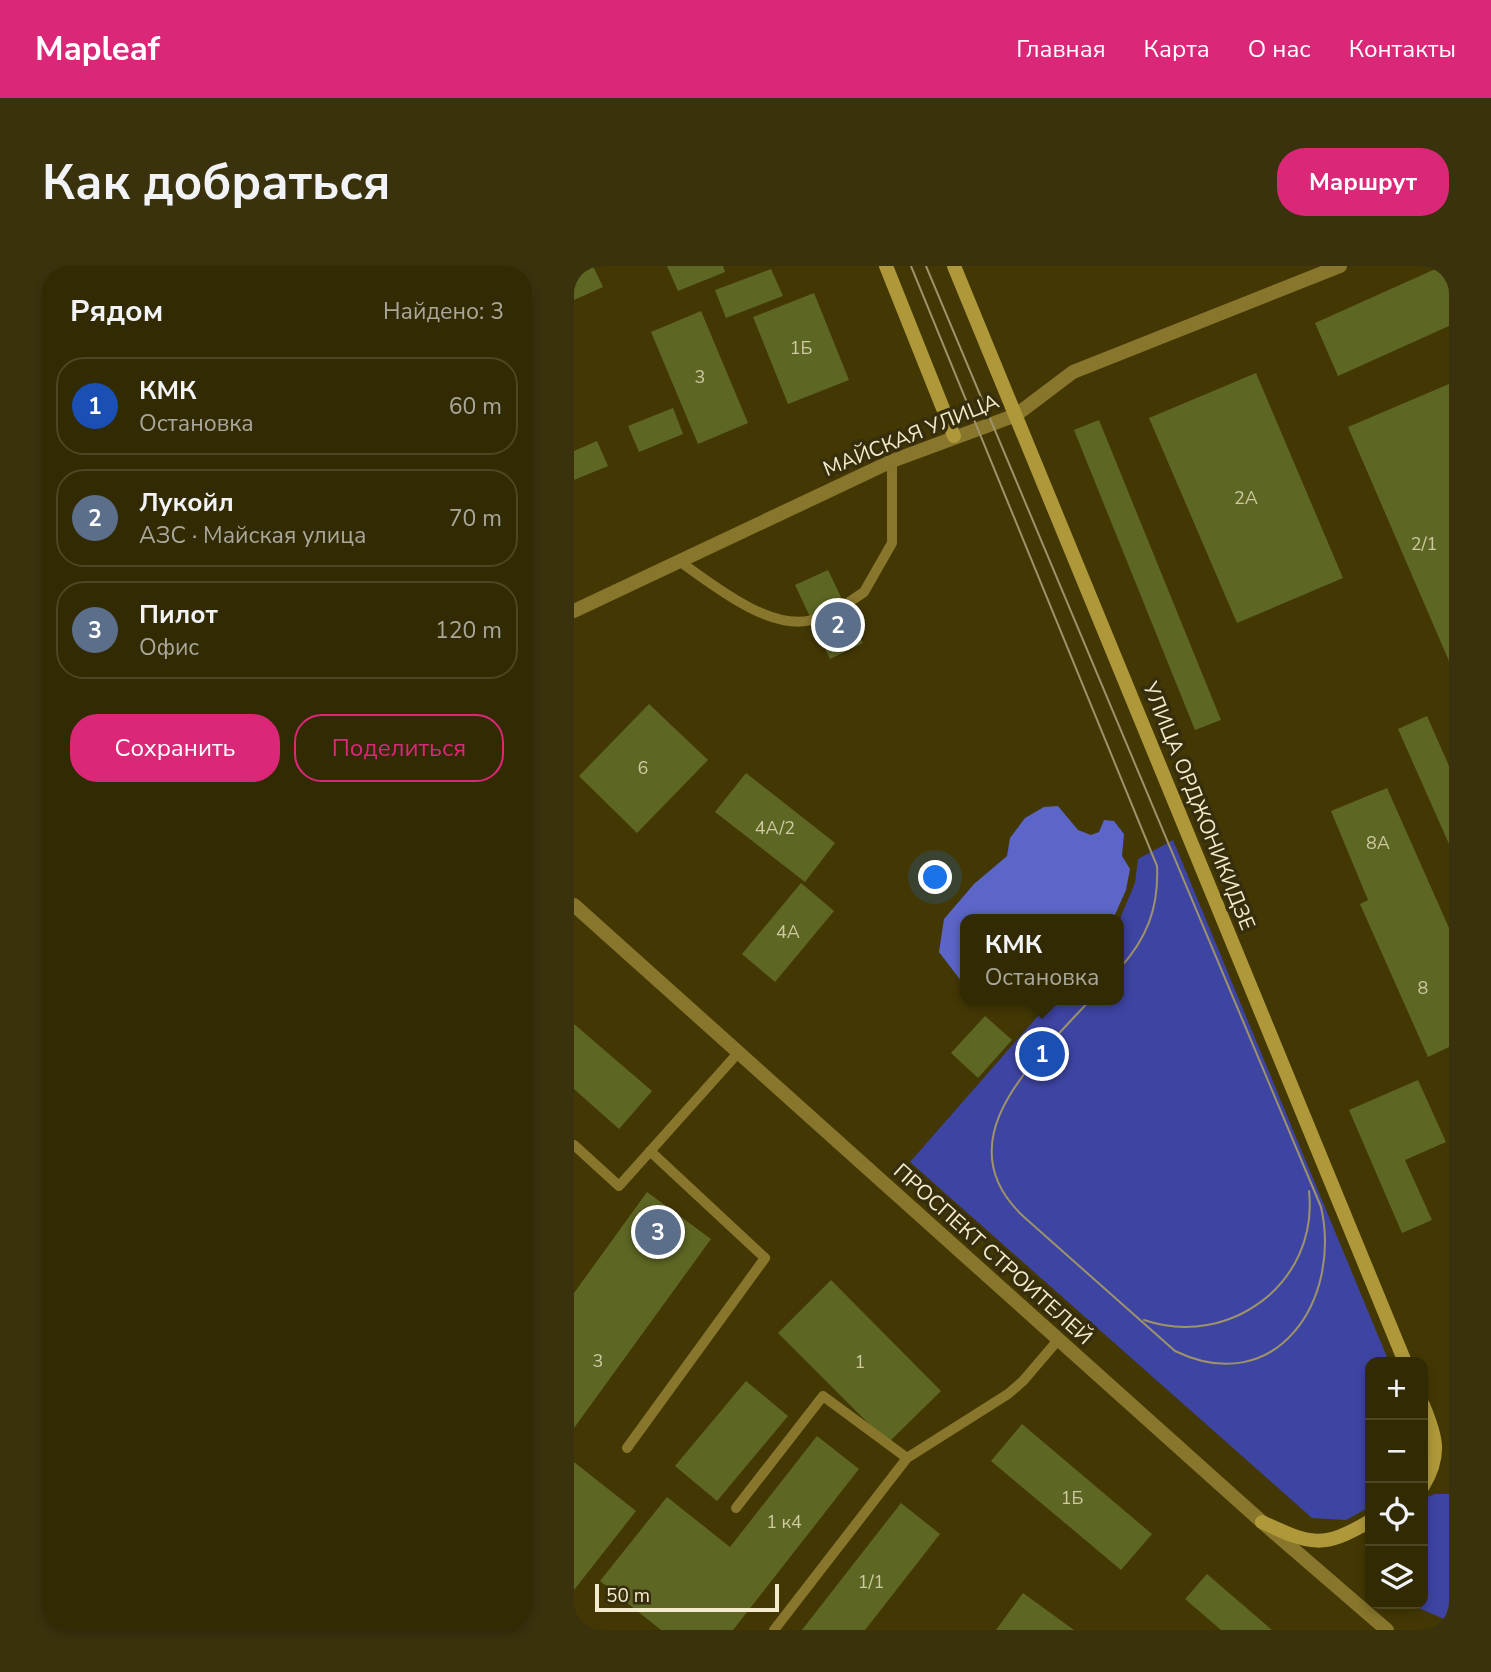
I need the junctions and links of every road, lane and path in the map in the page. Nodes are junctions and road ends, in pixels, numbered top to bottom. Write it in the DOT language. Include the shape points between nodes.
graph roads {
  1 [pos="886,266"];
  2 [pos="954,266"];
  3 [pos="1340,266"];
  4 [pos="1016,415"];
  5 [pos="954,436"];
  6 [pos="892,461"];
  7 [pos="679,561"];
  8 [pos="845,605"];
  9 [pos="574,611"];
  10 [pos="812,620"];
  11 [pos="574,905"];
  12 [pos="738,1053"];
  13 [pos="574,1145"];
  14 [pos="650,1151"];
  15 [pos="1058,1340"];
  16 [pos="1403,1357"];
  17 [pos="1428,1417"];
  18 [pos="1436,1436"];
  19 [pos="627,1448"];
  20 [pos="1449,1452"];
  21 [pos="907,1458"];
  22 [pos="1425,1483"];
  23 [pos="736,1507"];
  24 [pos="1262,1522"];
  25 [pos="1365,1524"];
  26 [pos="774,1630"];
  27 [pos="1387,1630"];
  1 -- 5 [label="main road"];
  2 -- 4 [label="main road, УЛИЦА ОРДЖОНИКИДЗЕ"];
  3 -- 4 [label="street, МАЙСКАЯ УЛИЦА" via="1073,372"];
  4 -- 5 [label="street, МАЙСКАЯ УЛИЦА"];
  4 -- 16 [label="main road, УЛИЦА ОРДЖОНИКИДЗЕ"];
  5 -- 6 [label="street, МАЙСКАЯ УЛИЦА"];
  6 -- 7 [label="street, МАЙСКАЯ УЛИЦА"];
  6 -- 8 [label="lane" via="892,543 864,592"];
  7 -- 9 [label="street, МАЙСКАЯ УЛИЦА"];
  7 -- 10 [label="lane" via="735,601 796,624"];
  11 -- 12 [label="street, ПРОСПЕКТ СТРОИТЕЛЕЙ"];
  12 -- 14 [label="lane"];
  12 -- 15 [label="street, ПРОСПЕКТ СТРОИТЕЛЕЙ"];
  13 -- 14 [label="lane" via="619,1186"];
  14 -- 19 [label="lane" via="765,1258"];
  15 -- 21 [label="lane" via="1008,1394"];
  15 -- 24 [label="street, ПРОСПЕКТ СТРОИТЕЛЕЙ"];
  17 -- 18 [label="main road"];
  18 -- 20 [label="main road"];
  18 -- 22 [label="main road"];
  21 -- 23 [label="lane" via="823,1396"];
  21 -- 26 [label="lane"];
  24 -- 25 [label="main road" via="1285,1533 1325,1541 1339,1539"];
  24 -- 27 [label="street, ПРОСПЕКТ СТРОИТЕЛЕЙ"];
}
